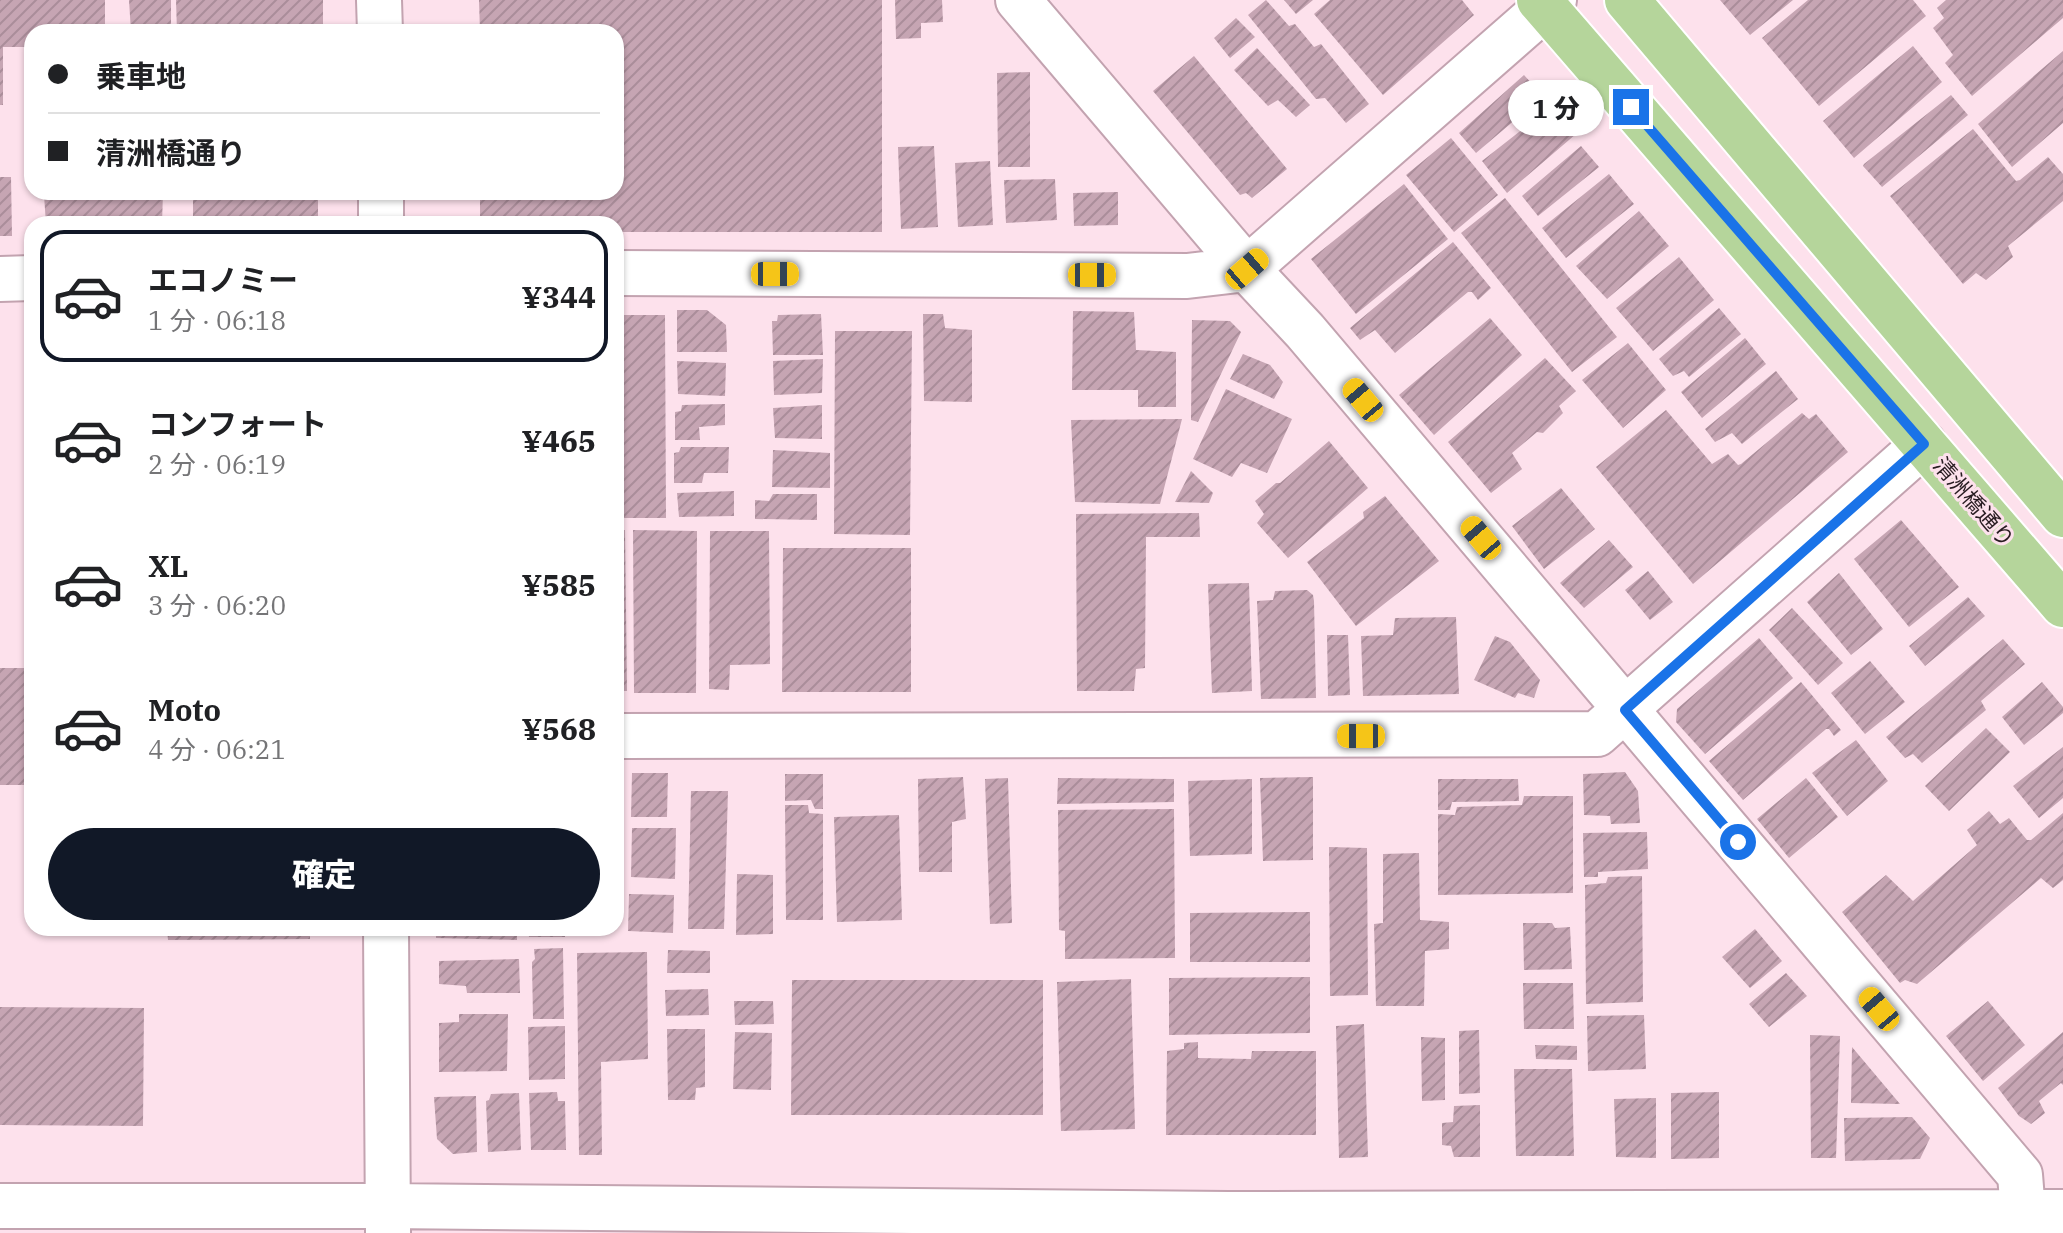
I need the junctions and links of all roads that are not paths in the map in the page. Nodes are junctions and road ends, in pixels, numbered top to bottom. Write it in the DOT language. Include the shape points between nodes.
graph roads {
  1 [pos="379,0"];
  2 [pos="1018,0"];
  3 [pos="1627,0"];
  4 [pos="1546,3"];
  5 [pos="380,24"];
  6 [pos="1247,269"];
  7 [pos="624,273"];
  8 [pos="24,278"];
  9 [pos="0,279"];
  10 [pos="1924,444"];
  11 [pos="2063,515"];
  12 [pos="2063,605"];
  13 [pos="1625,710"];
  14 [pos="624,736"];
  15 [pos="386,936"];
  16 [pos="0,1206"];
  17 [pos="2013,1217"];
  18 [pos="387,1219"];
  19 [pos="1464,1223"];
  20 [pos="1228,1224"];
  1 -- 5 [label="street"];
  2 -- 6 [label="street"];
  3 -- 11 [label="main road"];
  4 -- 6 [label="street"];
  4 -- 10 [label="main road, 清洲橋通り"];
  6 -- 7 [label="street" via="1187,276"];
  6 -- 13 [label="street"];
  8 -- 9 [label="street"];
  10 -- 12 [label="main road, 清洲橋通り"];
  10 -- 13 [label="street"];
  13 -- 14 [label="street" via="1597,734 1578,735"];
  13 -- 17 [label="street" via="2020,1175"];
  15 -- 18 [label="street"];
  16 -- 18 [label="street"];
  17 -- 19 [label="street"];
  18 -- 20 [label="street"];
  19 -- 20 [label="street"];
}
